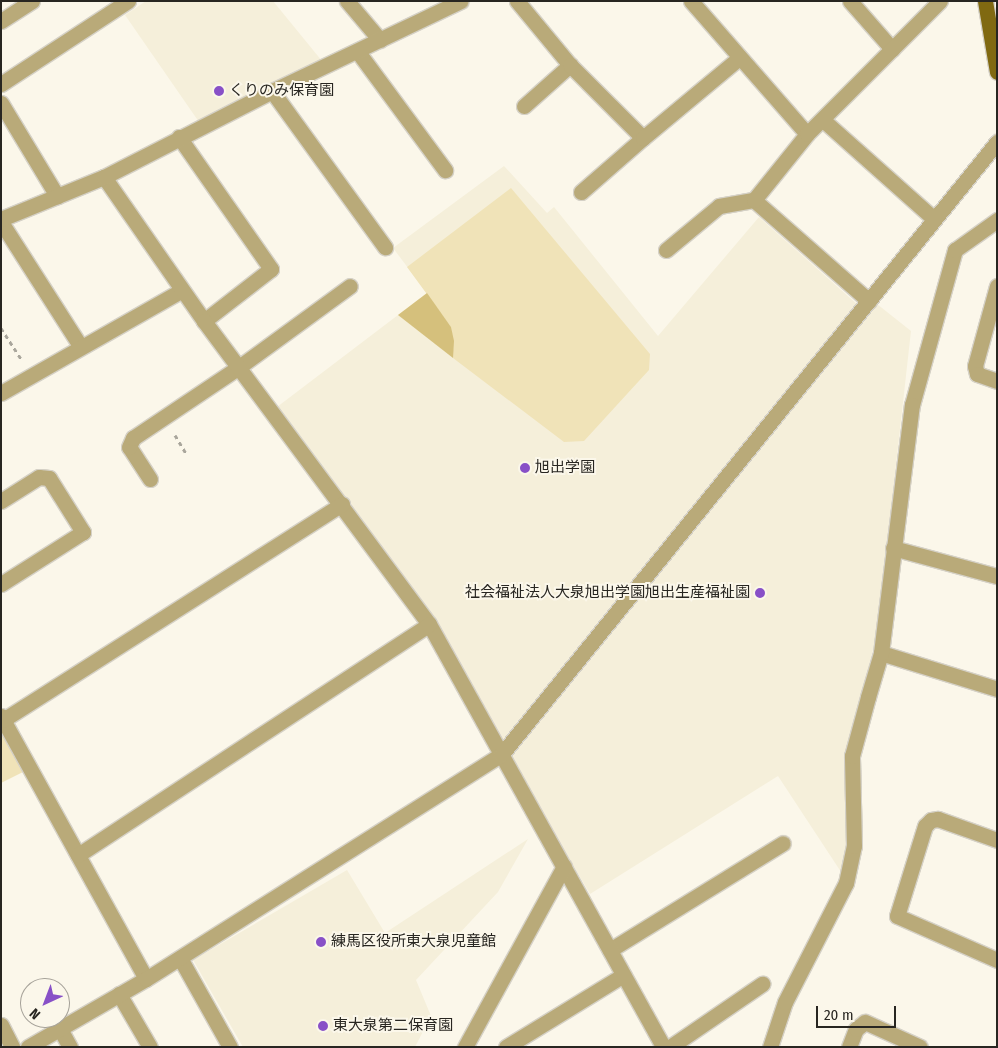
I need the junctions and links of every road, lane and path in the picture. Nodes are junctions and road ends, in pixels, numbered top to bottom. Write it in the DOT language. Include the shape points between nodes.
graph roads {
  1 [pos="32,1"];
  2 [pos="128,1"];
  3 [pos="347,1"];
  4 [pos="461,1"];
  5 [pos="517,1"];
  6 [pos="691,1"];
  7 [pos="850,1"];
  8 [pos="940,1"];
  9 [pos="985,1"];
  10 [pos="1,21"];
  11 [pos="380,40"];
  12 [pos="892,50"];
  13 [pos="358,52"];
  14 [pos="739,58"];
  15 [pos="570,65"];
  16 [pos="997,72"];
  17 [pos="1,84"];
  18 [pos="272,91"];
  19 [pos="1,103"];
  20 [pos="524,106"];
  21 [pos="822,120"];
  22 [pos="807,134"];
  23 [pos="179,137"];
  24 [pos="643,138"];
  25 [pos="997,142"];
  26 [pos="445,170"];
  27 [pos="104,177"];
  28 [pos="581,192"];
  29 [pos="57,196"];
  30 [pos="754,200"];
  31 [pos="934,218"];
  32 [pos="997,220"];
  33 [pos="1,221"];
  34 [pos="386,247"];
  35 [pos="666,250"];
  36 [pos="350,286"];
  37 [pos="997,286"];
  38 [pos="182,290"];
  39 [pos="869,300"];
  40 [pos="204,321"];
  41 [pos="1,328"];
  42 [pos="82,347"];
  43 [pos="239,367"];
  44 [pos="32,376"];
  45 [pos="997,381"];
  46 [pos="1,393"];
  47 [pos="150,479"];
  48 [pos="1,501"];
  49 [pos="342,504"];
  50 [pos="893,548"];
  51 [pos="997,576"];
  52 [pos="1,584"];
  53 [pos="429,624"];
  54 [pos="880,653"];
  55 [pos="997,689"];
  56 [pos="2,718"];
  57 [pos="501,754"];
  58 [pos="997,840"];
  59 [pos="783,844"];
  60 [pos="78,855"];
  61 [pos="564,866"];
  62 [pos="610,950"];
  63 [pos="180,958"];
  64 [pos="997,960"];
  65 [pos="622,976"];
  66 [pos="146,979"];
  67 [pos="762,984"];
  68 [pos="119,994"];
  69 [pos="1,1025"];
  70 [pos="60,1029"];
  71 [pos="12,1047"];
  72 [pos="28,1047"];
  73 [pos="70,1047"];
  74 [pos="150,1047"];
  75 [pos="230,1047"];
  76 [pos="465,1047"];
  77 [pos="506,1047"];
  78 [pos="663,1047"];
  79 [pos="670,1047"];
  80 [pos="770,1047"];
  81 [pos="849,1047"];
  82 [pos="920,1047"];
  1 -- 10 [label="street"];
  2 -- 17 [label="street"];
  3 -- 11 [label="street"];
  4 -- 11 [label="street"];
  5 -- 15 [label="street"];
  6 -- 14 [label="street"];
  7 -- 12 [label="street"];
  8 -- 12 [label="street"];
  9 -- 16 [label="main road"];
  11 -- 13 [label="street"];
  12 -- 21 [label="street"];
  13 -- 18 [label="street"];
  13 -- 26 [label="street"];
  14 -- 22 [label="street"];
  14 -- 24 [label="street"];
  15 -- 20 [label="street"];
  15 -- 24 [label="street"];
  18 -- 23 [label="street"];
  18 -- 34 [label="street"];
  19 -- 29 [label="street"];
  21 -- 22 [label="street"];
  21 -- 31 [label="street"];
  22 -- 30 [label="street"];
  23 -- 27 [label="street"];
  23 -- 40 [label="street" via="271,269"];
  24 -- 28 [label="street"];
  25 -- 31 [label="street"];
  27 -- 29 [label="street"];
  27 -- 38 [label="street"];
  29 -- 33 [label="street"];
  30 -- 35 [label="street" via="718,206"];
  30 -- 39 [label="street"];
  31 -- 39 [label="street"];
  32 -- 50 [label="street" via="955,250 912,405"];
  33 -- 42 [label="street"];
  36 -- 43 [label="street"];
  37 -- 45 [label="street" via="976,366 977,374"];
  38 -- 40 [label="street"];
  38 -- 42 [label="street"];
  39 -- 57 [label="street"];
  40 -- 43 [label="street"];
  41 -- 44 [label="path"];
  42 -- 44 [label="street"];
  43 -- 47 [label="street" via="133,438 130,446"];
  43 -- 49 [label="street"];
  44 -- 46 [label="street"];
  48 -- 52 [label="street" via="39,477 49,478 83,532"];
  49 -- 53 [label="street"];
  49 -- 56 [label="street"];
  50 -- 51 [label="street"];
  50 -- 54 [label="street"];
  53 -- 57 [label="street"];
  53 -- 60 [label="street"];
  54 -- 55 [label="street"];
  54 -- 80 [label="street" via="852,756 854,846 846,883 785,1002"];
  56 -- 60 [label="street"];
  57 -- 61 [label="street"];
  57 -- 63 [label="street"];
  58 -- 64 [label="street" via="938,819 931,820 925,826 897,916"];
  59 -- 62 [label="street"];
  60 -- 66 [label="street"];
  61 -- 62 [label="street"];
  61 -- 76 [label="street"];
  62 -- 65 [label="street"];
  63 -- 66 [label="street"];
  63 -- 75 [label="street"];
  65 -- 77 [label="street"];
  65 -- 78 [label="street"];
  66 -- 68 [label="street"];
  67 -- 79 [label="street"];
  68 -- 70 [label="street"];
  68 -- 74 [label="street"];
  69 -- 71 [label="street"];
  70 -- 72 [label="street"];
  70 -- 73 [label="street"];
  81 -- 82 [label="street" via="856,1029 866,1022"];
}
